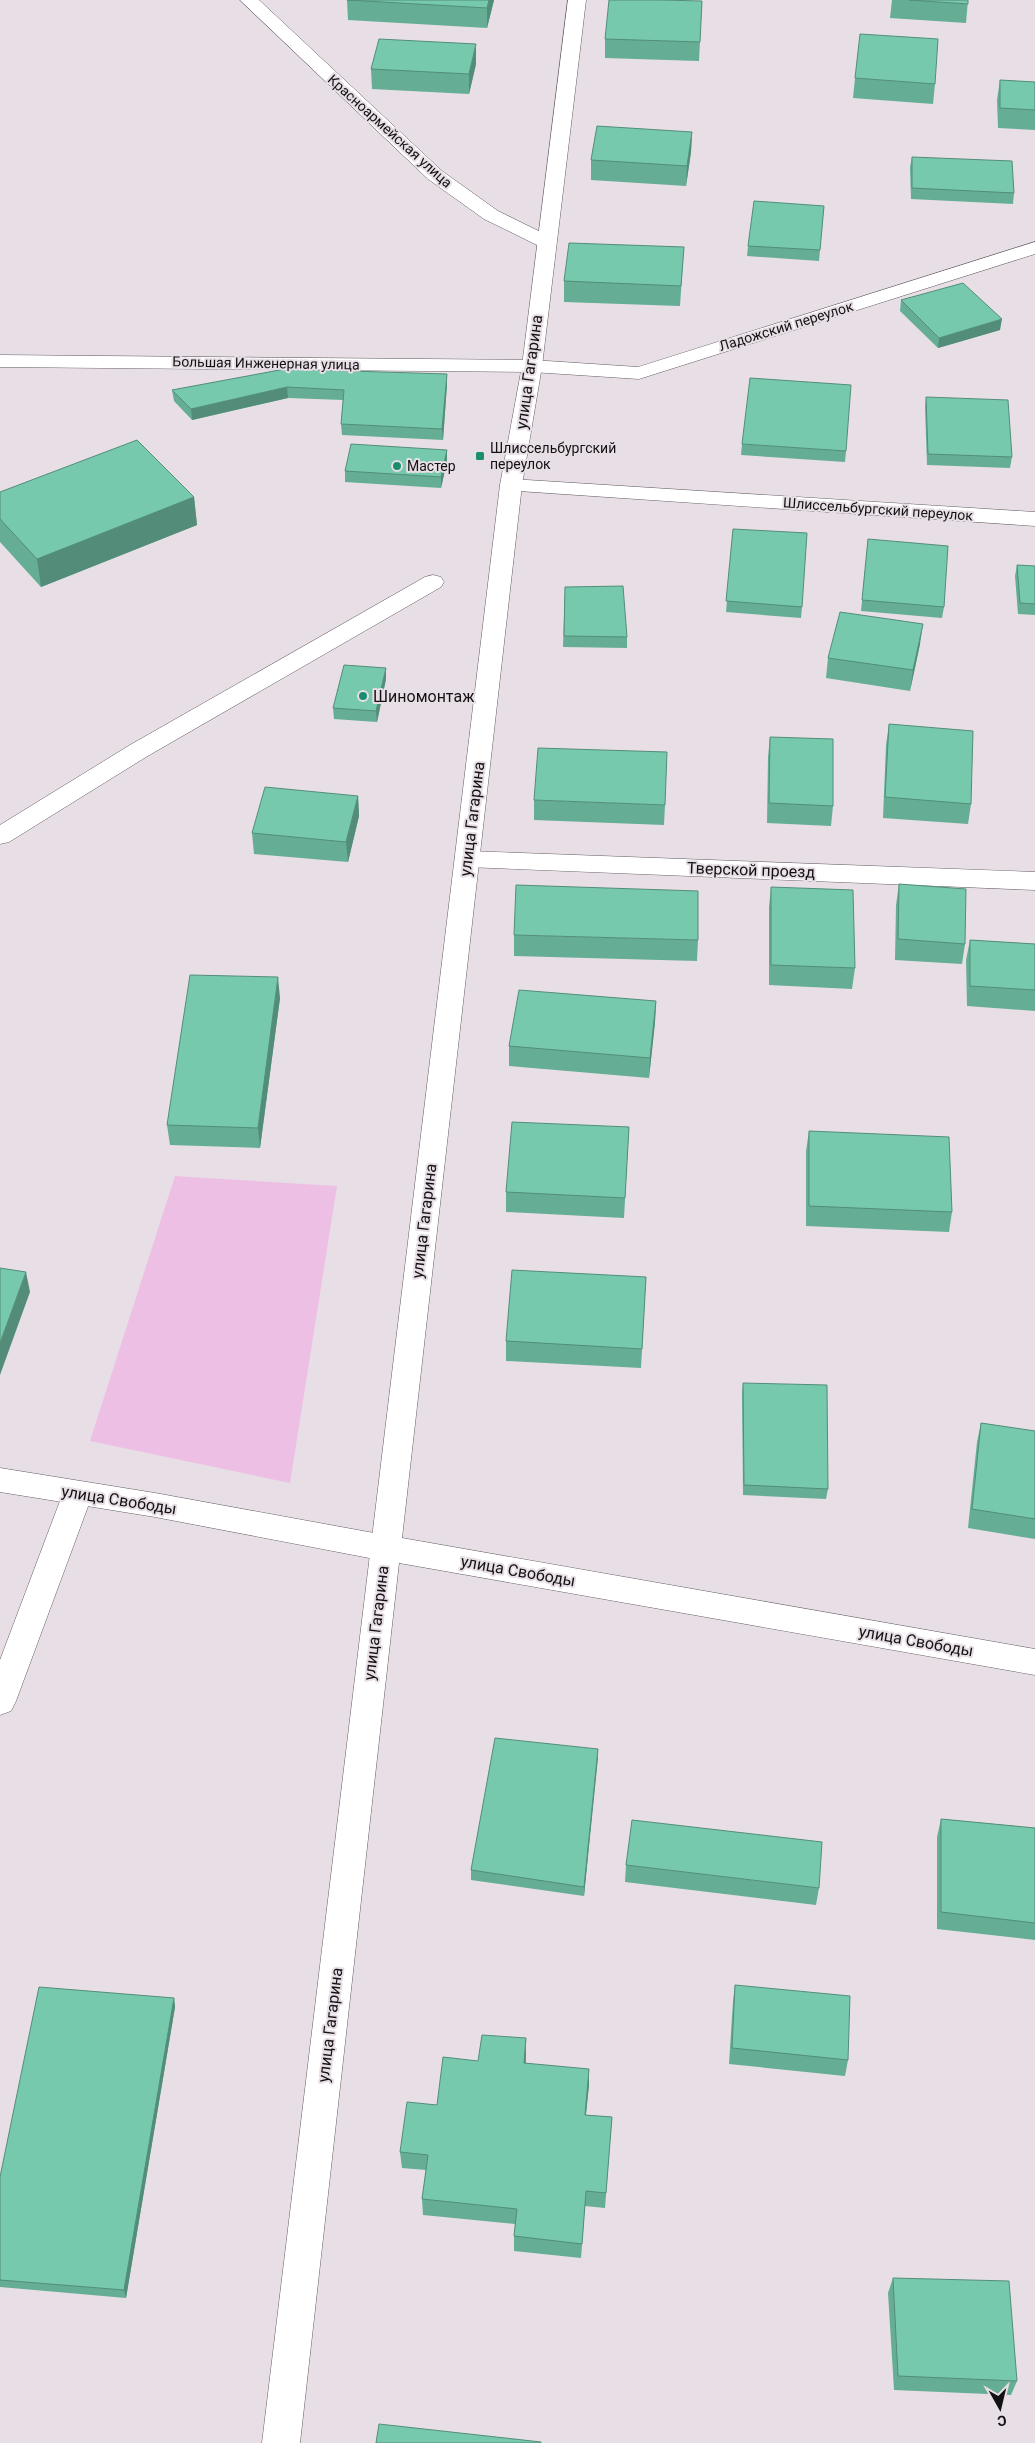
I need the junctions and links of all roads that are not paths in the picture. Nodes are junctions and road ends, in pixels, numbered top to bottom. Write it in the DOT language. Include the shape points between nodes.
graph roads {
  1 [pos="249,0"];
  2 [pos="577,0"];
  3 [pos="546,242"];
  4 [pos="1035,248"];
  5 [pos="0,361"];
  6 [pos="532,366"];
  7 [pos="511,485"];
  8 [pos="1035,519"];
  9 [pos="433,582"];
  10 [pos="0,836"];
  11 [pos="467,859"];
  12 [pos="1035,881"];
  13 [pos="0,1480"];
  14 [pos="78,1493"];
  15 [pos="385,1548"];
  16 [pos="1035,1662"];
  17 [pos="0,1701"];
  18 [pos="282,2443"];
  1 -- 3 [label="street, Красноармейская улица" via="435,175 491,215"];
  2 -- 3 [label="street, улица Гагарина"];
  3 -- 6 [label="street, улица Гагарина"];
  4 -- 6 [label="street, Ладожский переулок" via="639,373"];
  5 -- 6 [label="street, Большая Инженерная улица"];
  6 -- 7 [label="street, улица Гагарина"];
  7 -- 8 [label="street, Шлиссельбургский переулок"];
  7 -- 11 [label="street, улица Гагарина"];
  9 -- 10 [label="street" via="138,751"];
  11 -- 12 [label="street, Тверской проезд"];
  11 -- 15 [label="street, улица Гагарина"];
  13 -- 14 [label="street, улица Свободы"];
  14 -- 15 [label="street, улица Свободы"];
  14 -- 17 [label="street"];
  15 -- 16 [label="street, улица Свободы"];
  15 -- 18 [label="street, улица Гагарина"];
}
